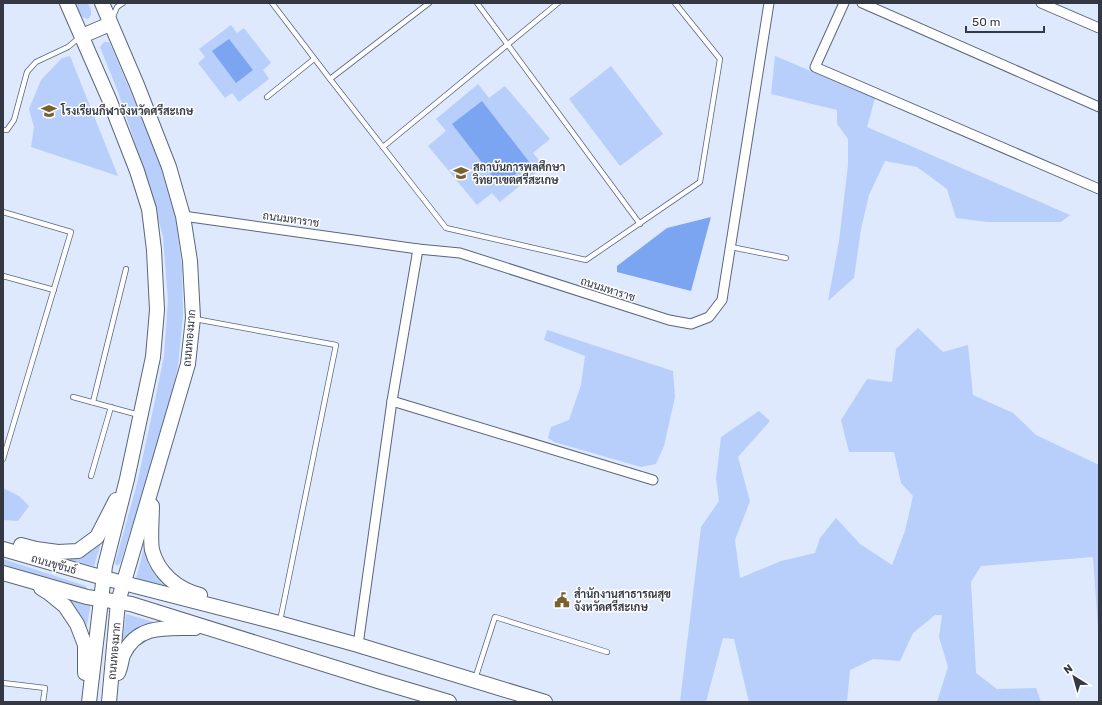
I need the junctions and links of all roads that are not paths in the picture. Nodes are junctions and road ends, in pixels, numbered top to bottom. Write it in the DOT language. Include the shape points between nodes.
graph roads {
  1 [pos="67,3"];
  2 [pos="102,3"];
  3 [pos="123,3"];
  4 [pos="272,3"];
  5 [pos="429,3"];
  6 [pos="477,3"];
  7 [pos="558,3"];
  8 [pos="675,3"];
  9 [pos="769,3"];
  10 [pos="844,3"];
  11 [pos="862,3"];
  12 [pos="1041,3"];
  13 [pos="110,24"];
  14 [pos="1099,28"];
  15 [pos="82,36"];
  16 [pos="508,45"];
  17 [pos="314,59"];
  18 [pos="330,80"];
  19 [pos="267,97"];
  20 [pos="1099,107"];
  21 [pos="3,130"];
  22 [pos="383,147"];
  23 [pos="1099,189"];
  24 [pos="3,212"];
  25 [pos="184,216"];
  26 [pos="640,224"];
  27 [pos="731,247"];
  28 [pos="418,249"];
  29 [pos="786,258"];
  30 [pos="126,269"];
  31 [pos="3,276"];
  32 [pos="54,290"];
  33 [pos="192,318"];
  34 [pos="73,397"];
  35 [pos="392,401"];
  36 [pos="93,402"];
  37 [pos="111,407"];
  38 [pos="140,415"];
  39 [pos="3,459"];
  40 [pos="91,476"];
  41 [pos="127,479"];
  42 [pos="653,480"];
  43 [pos="152,489"];
  44 [pos="3,540"];
  45 [pos="3,549"];
  46 [pos="3,573"];
  47 [pos="104,578"];
  48 [pos="28,580"];
  49 [pos="123,583"];
  50 [pos="102,599"];
  51 [pos="118,602"];
  52 [pos="260,618"];
  53 [pos="279,623"];
  54 [pos="209,628"];
  55 [pos="358,645"];
  56 [pos="607,652"];
  57 [pos="475,681"];
  58 [pos="3,683"];
  59 [pos="110,697"];
  60 [pos="89,700"];
  61 [pos="43,702"];
  62 [pos="449,702"];
  63 [pos="545,702"];
  1 -- 15 [label="main road, ถนนทองมาก"];
  2 -- 13 [label="main road, ถนนทองมาก"];
  3 -- 13 [label="lane" via="117,7"];
  4 -- 17 [label="lane"];
  5 -- 18 [label="lane"];
  6 -- 16 [label="lane"];
  7 -- 16 [label="lane"];
  8 -- 26 [label="lane" via="720,59 700,182"];
  9 -- 27 [label="street, ถนนมหาราช"];
  10 -- 23 [label="street" via="815,67"];
  11 -- 20 [label="street"];
  12 -- 14 [label="street"];
  13 -- 15 [label="main road"];
  13 -- 25 [label="main road, ถนนทองมาก" via="169,167"];
  15 -- 21 [label="lane" via="68,47 36,62 28,72 14,120 8,130"];
  15 -- 38 [label="main road, ถนนทองมาก" via="137,171 149,209 157,310 153,358"];
  16 -- 22 [label="lane"];
  16 -- 26 [label="lane"];
  17 -- 18 [label="lane"];
  17 -- 19 [label="lane"];
  18 -- 22 [label="lane"];
  22 -- 26 [label="lane" via="446,228 586,260"];
  24 -- 32 [label="lane" via="71,232"];
  25 -- 28 [label="street, ถนนมหาราช"];
  25 -- 33 [label="main road, ถนนทองมาก" via="190,261"];
  27 -- 28 [label="street, ถนนมหาราช" via="722,300 709,317 691,324 669,320 460,254"];
  27 -- 29 [label="lane"];
  28 -- 35 [label="street"];
  30 -- 36 [label="lane"];
  31 -- 32 [label="lane"];
  32 -- 39 [label="lane"];
  33 -- 43 [label="main road, ถนนทองมาก" via="188,364"];
  33 -- 53 [label="lane" via="336,345"];
  34 -- 36 [label="lane"];
  35 -- 42 [label="street"];
  35 -- 55 [label="street"];
  36 -- 37 [label="lane"];
  37 -- 38 [label="lane"];
  37 -- 40 [label="lane"];
  38 -- 41 [label="main road, ถนนทองมาก"];
  41 -- 44 [label="main road" via="97,537 78,550 58,552"];
  41 -- 47 [label="main road, ถนนทองมาก"];
  43 -- 49 [label="main road, ถนนทองมาก"];
  43 -- 52 [label="main road" via="152,549 164,574 173,583 191,593 235,604"];
  45 -- 47 [label="main road, ถนนขุขันธ์"];
  46 -- 48 [label="main road, ถนนขุขันธ์"];
  47 -- 49 [label="main road, ถนนขุขันธ์"];
  47 -- 50 [label="main road, ถนนทองมาก"];
  48 -- 50 [label="main road, ถนนขุขันธ์" via="86,597"];
  48 -- 60 [label="main road" via="64,606 77,624 85,645 85,678"];
  49 -- 51 [label="main road, ถนนทองมาก"];
  49 -- 52 [label="main road, ถนนขุขันธ์"];
  50 -- 51 [label="main road, ถนนขุขันธ์"];
  50 -- 60 [label="main road, ถนนทองมาก"];
  51 -- 54 [label="main road, ถนนขุขันธ์"];
  51 -- 59 [label="main road, ถนนทองมาก"];
  52 -- 53 [label="main road"];
  53 -- 55 [label="main road"];
  54 -- 59 [label="main road" via="157,628 137,638 129,645 123,656"];
  54 -- 62 [label="main road, ถนนขุขันธ์"];
  55 -- 57 [label="main road"];
  56 -- 57 [label="lane" via="495,617"];
  57 -- 63 [label="main road"];
  58 -- 61 [label="lane" via="45,688"];
}
